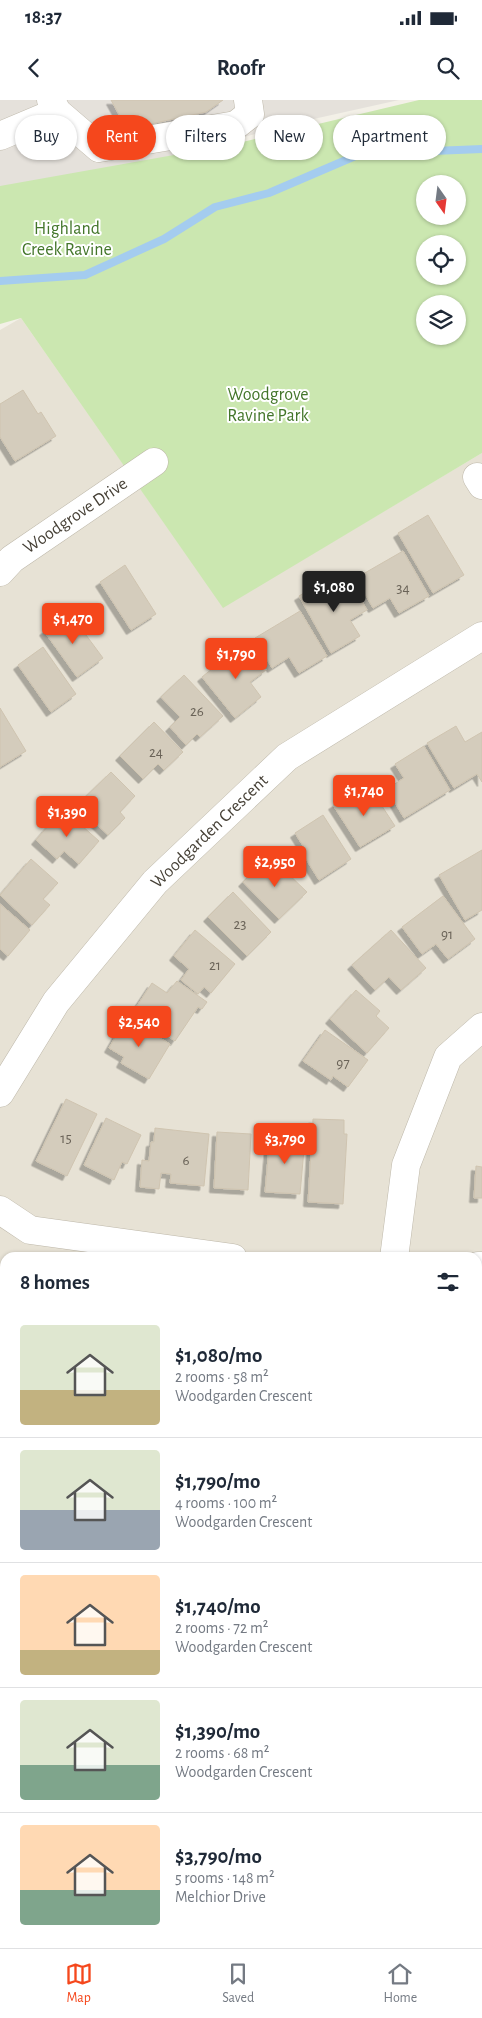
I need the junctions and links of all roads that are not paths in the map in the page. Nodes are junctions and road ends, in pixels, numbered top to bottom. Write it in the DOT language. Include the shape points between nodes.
graph roads {
  1 [pos="248,100"];
  2 [pos="54,106"];
  3 [pos="0,136"];
  4 [pos="154,462"];
  5 [pos="0,572"];
  6 [pos="482,636"];
  7 [pos="482,1027"];
  8 [pos="0,1093"];
  9 [pos="0,1210"];
  10 [pos="190,1252"];
  11 [pos="395,1252"];
  1 -- 2 [label="street" via="250,114 236,126 99,148"];
  2 -- 3 [label="street"];
  4 -- 5 [label="street, Woodgrove Drive" via="12,559"];
  6 -- 8 [label="street, Woodgarden Crescent" via="286,757 154,882 56,1002"];
  7 -- 11 [label="street" via="448,1057 406,1164"];
  9 -- 10 [label="street" via="30,1230"];
}
